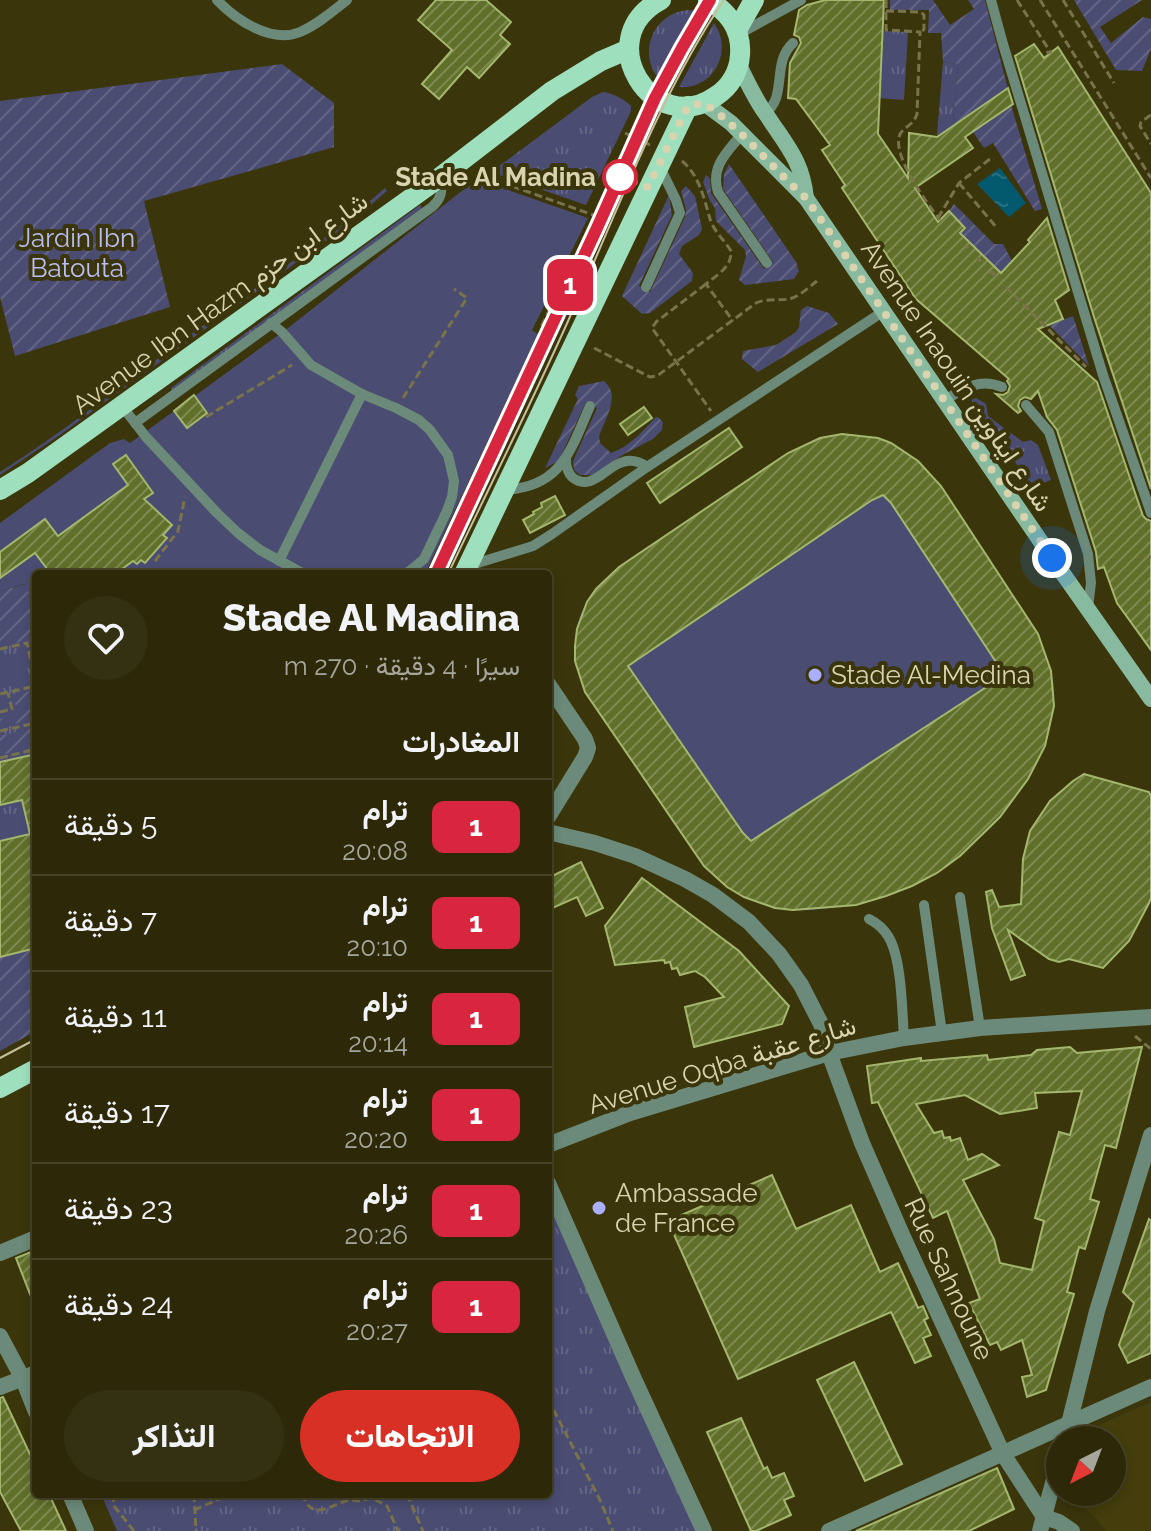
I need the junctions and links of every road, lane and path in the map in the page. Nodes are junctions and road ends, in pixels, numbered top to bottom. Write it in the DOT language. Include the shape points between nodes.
graph roads {
  1 [pos="217,0"];
  2 [pos="347,0"];
  3 [pos="661,0"];
  4 [pos="708,0"];
  5 [pos="754,0"];
  6 [pos="801,0"];
  7 [pos="886,0"];
  8 [pos="991,0"];
  9 [pos="1017,0"];
  10 [pos="1040,0"];
  11 [pos="1063,0"];
  12 [pos="886,11"];
  13 [pos="920,32"];
  14 [pos="737,33"];
  15 [pos="793,43"];
  16 [pos="629,49"];
  17 [pos="1049,53"];
  18 [pos="739,65"];
  19 [pos="1114,83"];
  20 [pos="696,105"];
  21 [pos="765,113"];
  22 [pos="1151,115"];
  23 [pos="742,134"];
  24 [pos="1151,144"];
  25 [pos="990,159"];
  26 [pos="668,162"];
  27 [pos="478,174"];
  28 [pos="439,178"];
  29 [pos="1151,178"];
  30 [pos="959,183"];
  31 [pos="806,198"];
  32 [pos="997,228"];
  33 [pos="767,263"];
  34 [pos="990,271"];
  35 [pos="997,277"];
  36 [pos="817,281"];
  37 [pos="706,284"];
  38 [pos="646,287"];
  39 [pos="1006,287"];
  40 [pos="454,289"];
  41 [pos="884,311"];
  42 [pos="733,321"];
  43 [pos="271,323"];
  44 [pos="576,340"];
  45 [pos="306,361"];
  46 [pos="677,362"];
  47 [pos="1103,375"];
  48 [pos="1002,387"];
  49 [pos="362,394"];
  50 [pos="945,400"];
  51 [pos="1026,405"];
  52 [pos="122,406"];
  53 [pos="590,406"];
  54 [pos="396,408"];
  55 [pos="206,417"];
  56 [pos="718,420"];
  57 [pos="135,423"];
  58 [pos="566,459"];
  59 [pos="647,467"];
  60 [pos="188,482"];
  61 [pos="0,490"];
  62 [pos="504,490"];
  63 [pos="1151,513"];
  64 [pos="155,561"];
  65 [pos="279,561"];
  66 [pos="296,570"];
  67 [pos="411,570"];
  68 [pos="466,570"];
  69 [pos="1088,608"];
  70 [pos="0,649"];
  71 [pos="32,666"];
  72 [pos="32,686"];
  73 [pos="552,690"];
  74 [pos="8,693"];
  75 [pos="0,694"];
  76 [pos="1151,699"];
  77 [pos="0,712"];
  78 [pos="32,724"];
  79 [pos="0,731"];
  80 [pos="32,750"];
  81 [pos="0,758"];
  82 [pos="552,811"];
  83 [pos="552,833"];
  84 [pos="960,897"];
  85 [pos="924,905"];
  86 [pos="869,919"];
  87 [pos="1151,1017"];
  88 [pos="980,1028"];
  89 [pos="942,1033"];
  90 [pos="904,1038"];
  91 [pos="829,1053"];
  92 [pos="32,1071"];
  93 [pos="0,1088"];
  94 [pos="1151,1135"];
  95 [pos="552,1143"];
  96 [pos="552,1192"];
  97 [pos="32,1240"];
  98 [pos="0,1253"];
  99 [pos="0,1336"];
  100 [pos="29,1376"];
  101 [pos="0,1387"];
  102 [pos="1151,1387"];
  103 [pos="552,1407"];
  104 [pos="1068,1426"];
  105 [pos="1078,1426"];
  106 [pos="1046,1439"];
  107 [pos="1003,1454"];
  108 [pos="72,1498"];
  109 [pos="113,1498"];
  110 [pos="194,1498"];
  111 [pos="222,1498"];
  112 [pos="304,1498"];
  113 [pos="372,1498"];
  114 [pos="372,1498"];
  115 [pos="409,1498"];
  116 [pos="194,1510"];
  117 [pos="1042,1524"];
  118 [pos="833,1530"];
  119 [pos="86,1531"];
  120 [pos="134,1531"];
  121 [pos="196,1531"];
  122 [pos="398,1531"];
  123 [pos="423,1531"];
  124 [pos="613,1531"];
  125 [pos="704,1531"];
  126 [pos="1072,1531"];
  1 -- 2 [label="lane" via="241,20 283,35 301,32"];
  3 -- 16 [label="main road" via="640,16"];
  4 -- 14 [label="main road" via="726,14"];
  5 -- 14 [label="main road"];
  6 -- 14 [label="lane"];
  7 -- 12 [label="path"];
  8 -- 47 [label="lane"];
  9 -- 17 [label="path"];
  10 -- 29 [label="path"];
  11 -- 19 [label="path"];
  12 -- 13 [label="path" via="886,30"];
  12 -- 13 [label="path" via="921,12"];
  13 -- 30 [label="path" via="917,114 899,135 899,154 939,219"];
  14 -- 18 [label="main road"];
  15 -- 21 [label="lane" via="781,60 774,104"];
  16 -- 20 [label="main road" via="633,72 646,91 665,103"];
  16 -- 28 [label="main road, Avenue Ibn Hazm شارع ابن حزم" via="577,74"];
  18 -- 20 [label="main road" via="720,94"];
  18 -- 21 [label="main road, Avenue Inaouin شارع ايناوين"];
  20 -- 23 [label="main road, Avenue Inaouin شارع ايناوين"];
  20 -- 26 [label="main road"];
  21 -- 31 [label="main road, Avenue Inaouin شارع ايناوين" via="795,156"];
  22 -- 24 [label="path" via="1140,126"];
  23 -- 31 [label="main road, Avenue Inaouin شارع ايناوين"];
  23 -- 33 [label="lane" via="718,164 715,184"];
  25 -- 30 [label="path"];
  26 -- 37 [label="path" via="693,172 710,220 731,251 728,265"];
  26 -- 38 [label="lane" via="680,213"];
  26 -- 44 [label="main road"];
  27 -- 44 [label="path" via="596,216 542,325"];
  28 -- 43 [label="lane" via="441,195 432,207"];
  28 -- 52 [label="main road, Avenue Ibn Hazm شارع ابن حزم"];
  30 -- 32 [label="path"];
  31 -- 41 [label="main road, Avenue Inaouin شارع ايناوين"];
  34 -- 35 [label="path"];
  36 -- 42 [label="path" via="788,299 762,300"];
  37 -- 42 [label="path"];
  37 -- 46 [label="path" via="653,324"];
  39 -- 47 [label="path" via="1082,364"];
  40 -- 54 [label="path" via="467,298"];
  41 -- 50 [label="main road, Avenue Inaouin شارع ايناوين"];
  41 -- 56 [label="lane"];
  42 -- 46 [label="path"];
  43 -- 45 [label="lane"];
  43 -- 57 [label="lane"];
  44 -- 46 [label="path" via="650,377"];
  44 -- 62 [label="main road"];
  45 -- 49 [label="lane"];
  45 -- 55 [label="path"];
  46 -- 56 [label="path"];
  47 -- 63 [label="lane"];
  48 -- 50 [label="lane" via="974,384"];
  49 -- 54 [label="lane"];
  49 -- 65 [label="lane"];
  50 -- 69 [label="main road, Avenue Inaouin شارع ايناوين"];
  51 -- 69 [label="lane" via="1049,432 1084,539 1091,583"];
  52 -- 57 [label="lane"];
  52 -- 61 [label="main road, Avenue Ibn Hazm شارع ابن حزم"];
  53 -- 58 [label="lane"];
  54 -- 67 [label="lane" via="419,420 437,439 448,455 454,481 431,548"];
  56 -- 59 [label="lane"];
  57 -- 60 [label="lane"];
  58 -- 59 [label="lane" via="568,472 582,482 625,461"];
  58 -- 62 [label="lane" via="540,481"];
  59 -- 68 [label="lane" via="533,546"];
  60 -- 64 [label="path" via="178,531"];
  60 -- 65 [label="lane" via="238,533"];
  62 -- 68 [label="main road"];
  65 -- 66 [label="lane"];
  69 -- 76 [label="main road, Avenue Inaouin شارع ايناوين"];
  70 -- 71 [label="path" via="27,643"];
  72 -- 74 [label="path"];
  73 -- 82 [label="street" via="588,748"];
  74 -- 75 [label="path"];
  74 -- 77 [label="path" via="12,709"];
  78 -- 79 [label="path"];
  80 -- 81 [label="path"];
  83 -- 91 [label="street, Rue Sahnoune" via="656,865 713,895 749,922 801,985"];
  84 -- 88 [label="lane"];
  85 -- 89 [label="lane"];
  86 -- 90 [label="lane" via="886,932 895,952"];
  87 -- 88 [label="street, Avenue Oqba شارع عقبة"];
  88 -- 89 [label="street, Avenue Oqba شارع عقبة"];
  89 -- 90 [label="street, Avenue Oqba شارع عقبة"];
  90 -- 91 [label="street, Avenue Oqba شارع عقبة"];
  91 -- 95 [label="street, Avenue Oqba شارع عقبة" via="630,1113"];
  91 -- 107 [label="street, Rue Sahnoune" via="862,1143"];
  92 -- 93 [label="main road"];
  94 -- 104 [label="street"];
  96 -- 125 [label="street"];
  97 -- 98 [label="street"];
  99 -- 100 [label="street"];
  100 -- 101 [label="street"];
  102 -- 105 [label="street"];
  103 -- 124 [label="path"];
  106 -- 107 [label="street"];
  107 -- 117 [label="street, Rue Sahnoune"];
  107 -- 118 [label="street"];
  108 -- 119 [label="street"];
  109 -- 120 [label="path"];
  110 -- 116 [label="path"];
  111 -- 116 [label="path"];
  112 -- 114 [label="path" via="323,1511 345,1501"];
  113 -- 122 [label="path" via="387,1506"];
  115 -- 123 [label="path"];
  116 -- 121 [label="path"];
  117 -- 126 [label="street" via="1059,1522"];
}
